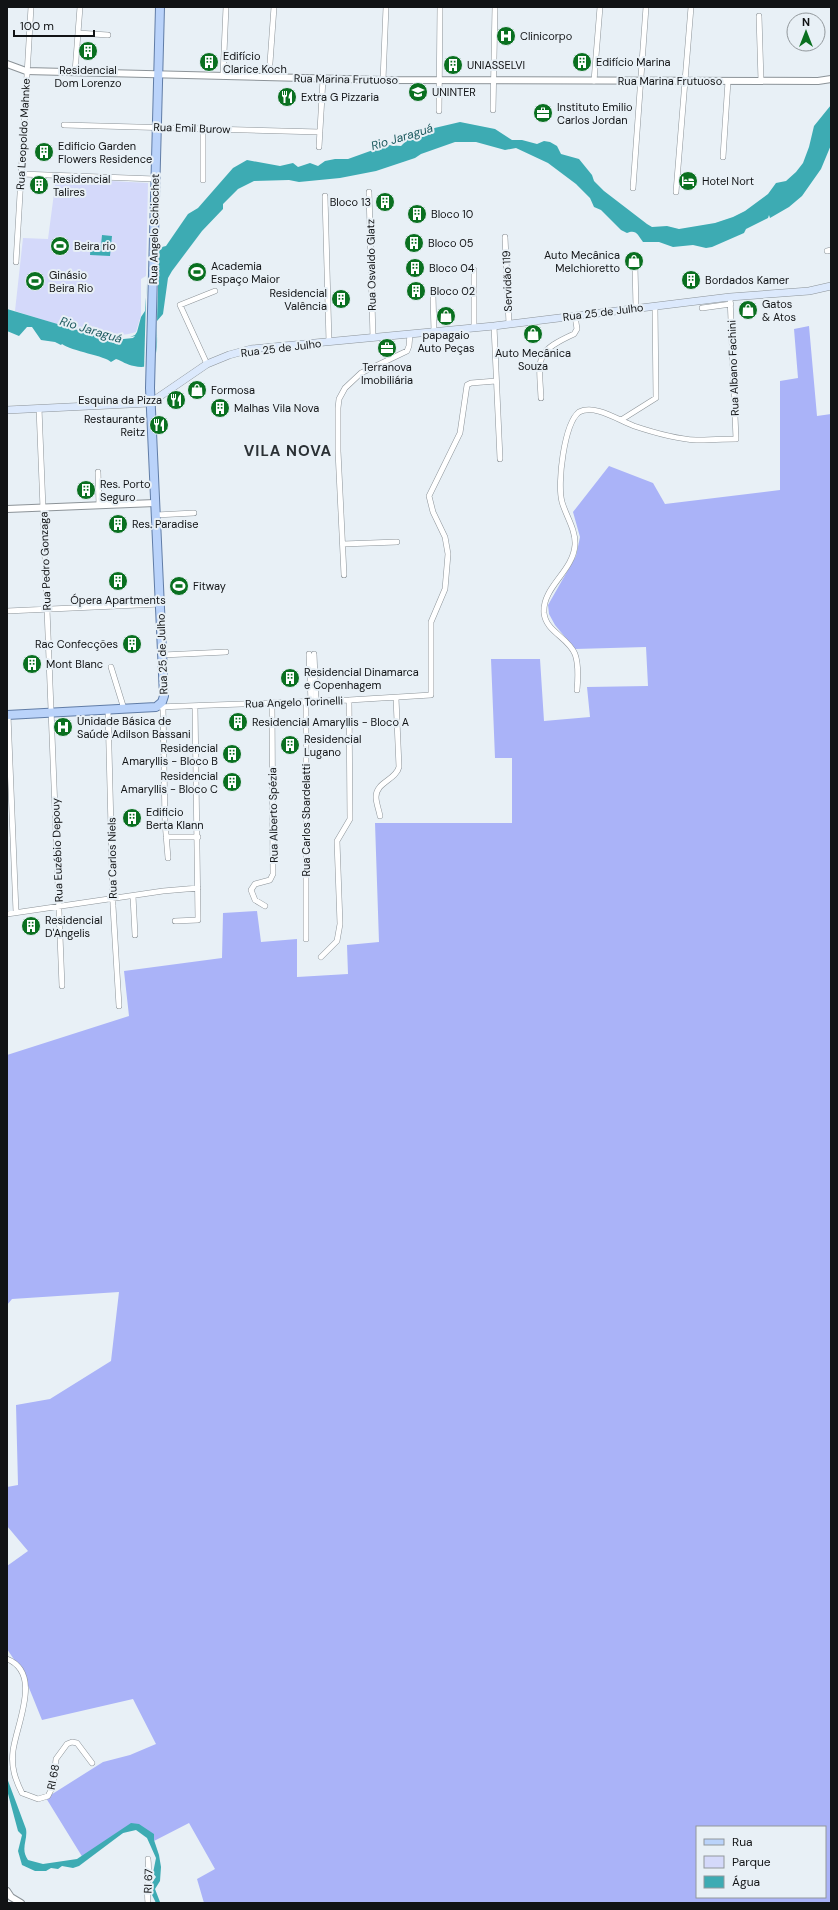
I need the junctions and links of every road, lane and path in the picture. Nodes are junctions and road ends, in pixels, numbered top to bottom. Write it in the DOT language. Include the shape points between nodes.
graph roads {
  1 [pos="30,7"];
  2 [pos="80,7"];
  3 [pos="160,7"];
  4 [pos="226,7"];
  5 [pos="274,7"];
  6 [pos="386,7"];
  7 [pos="440,7"];
  8 [pos="495,7"];
  9 [pos="600,7"];
  10 [pos="646,7"];
  11 [pos="691,7"];
  12 [pos="759,16"];
  13 [pos="78,33"];
  14 [pos="108,35"];
  15 [pos="7,64"];
  16 [pos="26,71"];
  17 [pos="75,72"];
  18 [pos="158,75"];
  19 [pos="223,76"];
  20 [pos="269,77"];
  21 [pos="323,79"];
  22 [pos="831,79"];
  23 [pos="383,80"];
  24 [pos="440,80"];
  25 [pos="494,80"];
  26 [pos="594,81"];
  27 [pos="641,81"];
  28 [pos="684,81"];
  29 [pos="728,81"];
  30 [pos="761,81"];
  31 [pos="493,110"];
  32 [pos="439,111"];
  33 [pos="64,124"];
  34 [pos="156,127"];
  35 [pos="204,129"];
  36 [pos="320,132"];
  37 [pos="319,147"];
  38 [pos="722,157"];
  39 [pos="21,174"];
  40 [pos="155,178"];
  41 [pos="202,180"];
  42 [pos="633,188"];
  43 [pos="370,192"];
  44 [pos="676,192"];
  45 [pos="325,196"];
  46 [pos="505,237"];
  47 [pos="16,262"];
  48 [pos="635,266"];
  49 [pos="474,270"];
  50 [pos="831,286"];
  51 [pos="215,291"];
  52 [pos="433,295"];
  53 [pos="731,301"];
  54 [pos="655,306"];
  55 [pos="636,308"];
  56 [pos="702,308"];
  57 [pos="575,316"];
  58 [pos="509,324"];
  59 [pos="494,326"];
  60 [pos="474,328"];
  61 [pos="434,332"];
  62 [pos="410,334"];
  63 [pos="373,338"];
  64 [pos="329,342"];
  65 [pos="207,364"];
  66 [pos="496,381"];
  67 [pos="541,398"];
  68 [pos="150,403"];
  69 [pos="39,408"];
  70 [pos="7,410"];
  71 [pos="621,420"];
  72 [pos="500,459"];
  73 [pos="98,472"];
  74 [pos="155,503"];
  75 [pos="99,505"];
  76 [pos="43,508"];
  77 [pos="7,509"];
  78 [pos="194,513"];
  79 [pos="156,515"];
  80 [pos="397,542"];
  81 [pos="343,544"];
  82 [pos="344,576"];
  83 [pos="160,604"];
  84 [pos="47,609"];
  85 [pos="7,611"];
  86 [pos="226,652"];
  87 [pos="311,654"];
  88 [pos="163,655"];
  89 [pos="111,667"];
  90 [pos="577,690"];
  91 [pos="396,698"];
  92 [pos="349,700"];
  93 [pos="311,702"];
  94 [pos="272,703"];
  95 [pos="195,706"];
  96 [pos="159,707"];
  97 [pos="124,709"];
  98 [pos="108,710"];
  99 [pos="52,714"];
  100 [pos="7,716"];
  101 [pos="380,816"];
  102 [pos="166,837"];
  103 [pos="198,837"];
  104 [pos="168,858"];
  105 [pos="198,888"];
  106 [pos="133,896"];
  107 [pos="113,899"];
  108 [pos="60,906"];
  109 [pos="265,906"];
  110 [pos="16,912"];
  111 [pos="7,914"];
  112 [pos="175,921"];
  113 [pos="135,934"];
  114 [pos="306,939"];
  115 [pos="321,957"];
  116 [pos="62,986"];
  117 [pos="119,1006"];
  118 [pos="7,1659"];
  119 [pos="92,1763"];
  120 [pos="148,1859"];
  121 [pos="7,1891"];
  122 [pos="22,1903"];
  123 [pos="148,1903"];
  1 -- 16 [label="street, Rua Leopoldo Mahnke"];
  2 -- 13 [label="street"];
  3 -- 18 [label="main road, Rua Angelo Schiochet"];
  4 -- 19 [label="street"];
  5 -- 20 [label="street"];
  6 -- 23 [label="street"];
  7 -- 24 [label="street"];
  8 -- 25 [label="street"];
  9 -- 26 [label="street"];
  10 -- 27 [label="street"];
  11 -- 28 [label="street"];
  12 -- 30 [label="street"];
  13 -- 14 [label="street"];
  13 -- 17 [label="street"];
  15 -- 16 [label="street, Rua Marina Frutuoso"];
  16 -- 17 [label="street, Rua Marina Frutuoso"];
  16 -- 39 [label="street, Rua Leopoldo Mahnke"];
  17 -- 18 [label="street, Rua Marina Frutuoso"];
  18 -- 19 [label="street, Rua Marina Frutuoso"];
  18 -- 34 [label="main road, Rua Angelo Schiochet"];
  19 -- 20 [label="street, Rua Marina Frutuoso"];
  20 -- 21 [label="street, Rua Marina Frutuoso"];
  21 -- 23 [label="street, Rua Marina Frutuoso"];
  21 -- 36 [label="street"];
  22 -- 30 [label="street, Rua Marina Frutuoso"];
  23 -- 24 [label="street, Rua Marina Frutuoso"];
  24 -- 25 [label="street, Rua Marina Frutuoso"];
  24 -- 32 [label="street"];
  25 -- 26 [label="street, Rua Marina Frutuoso"];
  25 -- 31 [label="street"];
  26 -- 27 [label="street, Rua Marina Frutuoso"];
  27 -- 28 [label="street, Rua Marina Frutuoso"];
  27 -- 42 [label="street"];
  28 -- 29 [label="street, Rua Marina Frutuoso"];
  28 -- 44 [label="street"];
  29 -- 30 [label="street, Rua Marina Frutuoso"];
  29 -- 38 [label="street"];
  33 -- 34 [label="street, Rua Emil Burow"];
  34 -- 35 [label="street, Rua Emil Burow"];
  34 -- 40 [label="main road, Rua Angelo Schiochet"];
  35 -- 36 [label="street, Rua Emil Burow"];
  35 -- 41 [label="street"];
  36 -- 37 [label="street"];
  39 -- 40 [label="street"];
  39 -- 47 [label="street, Rua Leopoldo Mahnke"];
  40 -- 68 [label="main road, Rua Angelo Schiochet"];
  43 -- 63 [label="street, Rua Osvaldo Glatz"];
  45 -- 64 [label="street"];
  46 -- 58 [label="street, Servidão 119"];
  48 -- 55 [label="street"];
  49 -- 60 [label="street"];
  50 -- 53 [label="main road, Rua 25 de Julho"];
  51 -- 65 [label="street" via="180,305"];
  52 -- 61 [label="street"];
  53 -- 54 [label="main road, Rua 25 de Julho"];
  53 -- 56 [label="street"];
  53 -- 71 [label="street, Rua Albano Fachini" via="736,439 695,440 657,432"];
  54 -- 55 [label="main road, Rua 25 de Julho"];
  54 -- 71 [label="street" via="656,398"];
  55 -- 57 [label="main road, Rua 25 de Julho"];
  57 -- 58 [label="main road, Rua 25 de Julho"];
  57 -- 67 [label="street" via="577,329 574,334 560,340 540,358"];
  58 -- 59 [label="main road, Rua 25 de Julho"];
  59 -- 60 [label="main road, Rua 25 de Julho"];
  59 -- 66 [label="street"];
  60 -- 61 [label="main road, Rua 25 de Julho"];
  61 -- 62 [label="main road, Rua 25 de Julho"];
  62 -- 63 [label="main road, Rua 25 de Julho"];
  62 -- 81 [label="street" via="410,346 407,351 361,373 345,388 340,399 338,451"];
  63 -- 64 [label="main road, Rua 25 de Julho"];
  64 -- 65 [label="main road, Rua 25 de Julho" via="251,349"];
  65 -- 68 [label="main road, Rua 25 de Julho"];
  66 -- 72 [label="street"];
  66 -- 91 [label="street, Rua Angelo Torinelli" via="467,385 460,433 429,496 431,507 445,537 448,554 445,589 431,622 431,695"];
  68 -- 69 [label="main road"];
  68 -- 74 [label="main road, Rua 25 de Julho"];
  69 -- 70 [label="main road"];
  69 -- 76 [label="street, Rua Pedro Gonzaga"];
  71 -- 90 [label="street" via="592,410 579,412 570,424 565,448 560,489 574,534 575,546 564,571 547,595 544,614 550,626 575,653"];
  73 -- 75 [label="street"];
  74 -- 75 [label="street"];
  74 -- 79 [label="main road, Rua 25 de Julho"];
  75 -- 76 [label="street"];
  76 -- 77 [label="street"];
  76 -- 84 [label="street, Rua Pedro Gonzaga"];
  78 -- 79 [label="street"];
  79 -- 83 [label="main road, Rua 25 de Julho"];
  80 -- 81 [label="street"];
  81 -- 82 [label="street"];
  83 -- 84 [label="street"];
  83 -- 88 [label="main road, Rua 25 de Julho"];
  84 -- 85 [label="street"];
  84 -- 99 [label="street, Rua Pedro Gonzaga"];
  86 -- 88 [label="street"];
  87 -- 93 [label="street, Rua Carlos Sbardelatti"];
  88 -- 96 [label="main road, Rua 25 de Julho" via="165,693"];
  89 -- 97 [label="street"];
  91 -- 92 [label="street, Rua Angelo Torinelli"];
  91 -- 101 [label="street" via="399,767 396,775 376,793"];
  92 -- 93 [label="street, Rua Angelo Torinelli"];
  92 -- 115 [label="street" via="350,819 337,841 340,924 337,941"];
  93 -- 94 [label="street, Rua Angelo Torinelli"];
  93 -- 114 [label="street, Rua Carlos Sbardelatti"];
  94 -- 95 [label="street, Rua Angelo Torinelli"];
  94 -- 109 [label="street, Rua Alberto Spézia" via="273,874 270,880 255,884 251,890 255,900"];
  95 -- 96 [label="street, Rua Angelo Torinelli"];
  95 -- 103 [label="street"];
  96 -- 97 [label="main road, Rua 25 de Julho"];
  96 -- 102 [label="street"];
  97 -- 98 [label="main road, Rua 25 de Julho"];
  98 -- 99 [label="main road, Rua 25 de Julho"];
  98 -- 107 [label="street, Rua Carlos Niels"];
  99 -- 100 [label="main road, Rua 25 de Julho"];
  99 -- 108 [label="street, Rua Euzébio Depouy"];
  100 -- 110 [label="street"];
  102 -- 103 [label="street"];
  102 -- 104 [label="street"];
  103 -- 105 [label="street"];
  105 -- 106 [label="street"];
  105 -- 112 [label="street" via="198,920"];
  106 -- 107 [label="street"];
  106 -- 113 [label="street"];
  107 -- 108 [label="street"];
  107 -- 117 [label="street, Rua Carlos Niels"];
  108 -- 110 [label="street"];
  108 -- 116 [label="street, Rua Euzébio Depouy"];
  110 -- 111 [label="street"];
  118 -- 119 [label="street, RI 68" via="13,1661 20,1669 26,1687 12,1752 13,1769 22,1793 38,1799 48,1796 53,1786 56,1759 67,1744 77,1743"];
  120 -- 123 [label="street, RI 67"];
  121 -- 122 [label="street" via="11,1897"];
}
